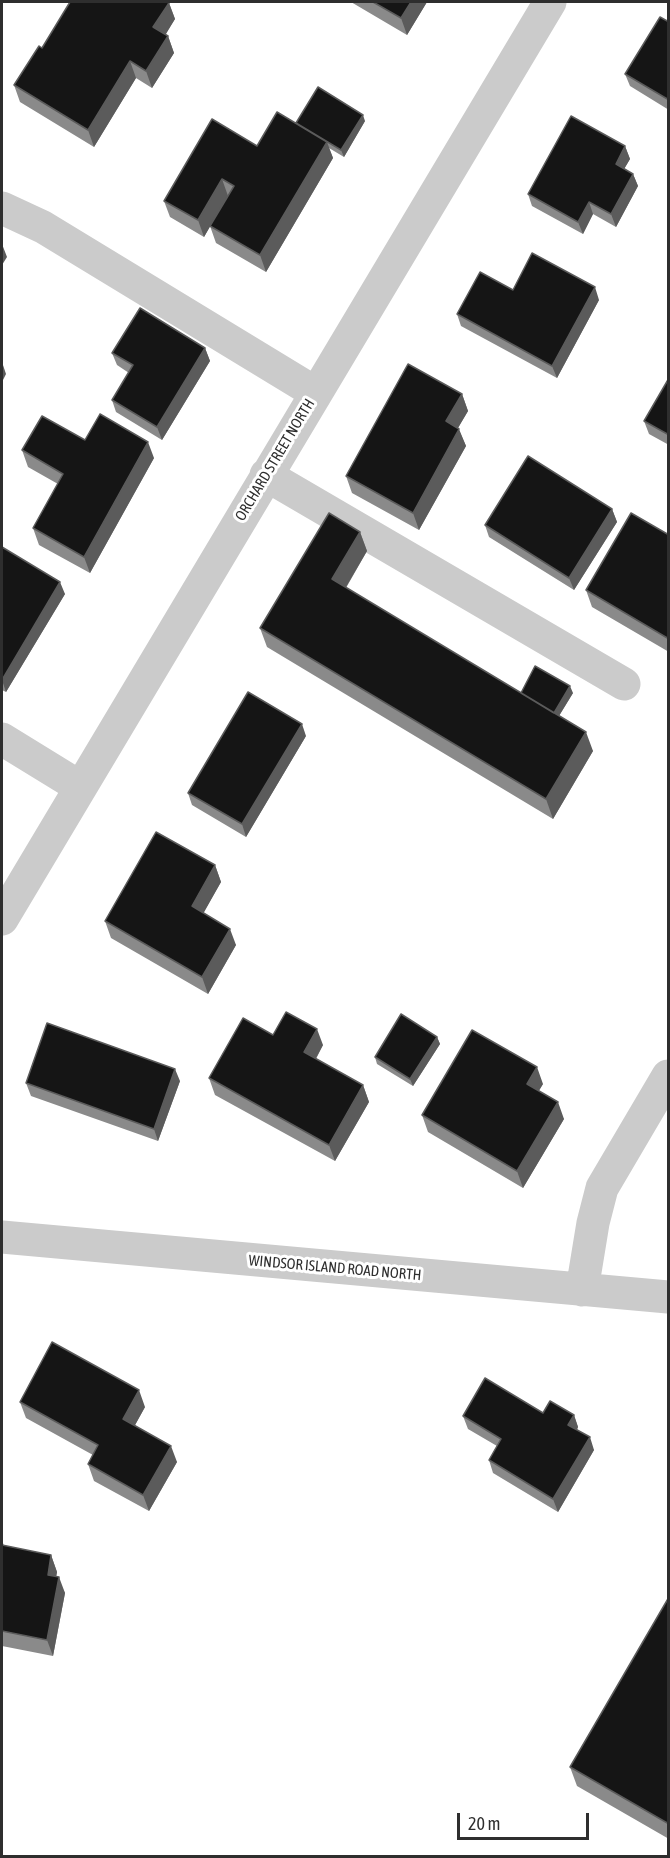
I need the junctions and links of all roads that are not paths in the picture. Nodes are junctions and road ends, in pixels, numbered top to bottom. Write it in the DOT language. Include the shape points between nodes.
graph roads {
  1 [pos="550,2"];
  2 [pos="2,208"];
  3 [pos="316,393"];
  4 [pos="266,475"];
  5 [pos="624,684"];
  6 [pos="2,739"];
  7 [pos="80,787"];
  8 [pos="2,919"];
  9 [pos="669,1076"];
  10 [pos="2,1237"];
  11 [pos="582,1290"];
  12 [pos="669,1297"];
  1 -- 3 [label="street, ORCHARD STREET NORTH"];
  2 -- 3 [label="street" via="43,227"];
  3 -- 4 [label="street, ORCHARD STREET NORTH"];
  4 -- 5 [label="street"];
  4 -- 7 [label="street, ORCHARD STREET NORTH"];
  6 -- 7 [label="street"];
  7 -- 8 [label="street, ORCHARD STREET NORTH"];
  9 -- 11 [label="street" via="602,1188"];
  10 -- 11 [label="street, WINDSOR ISLAND ROAD NORTH"];
  11 -- 12 [label="street, WINDSOR ISLAND ROAD NORTH"];
}
